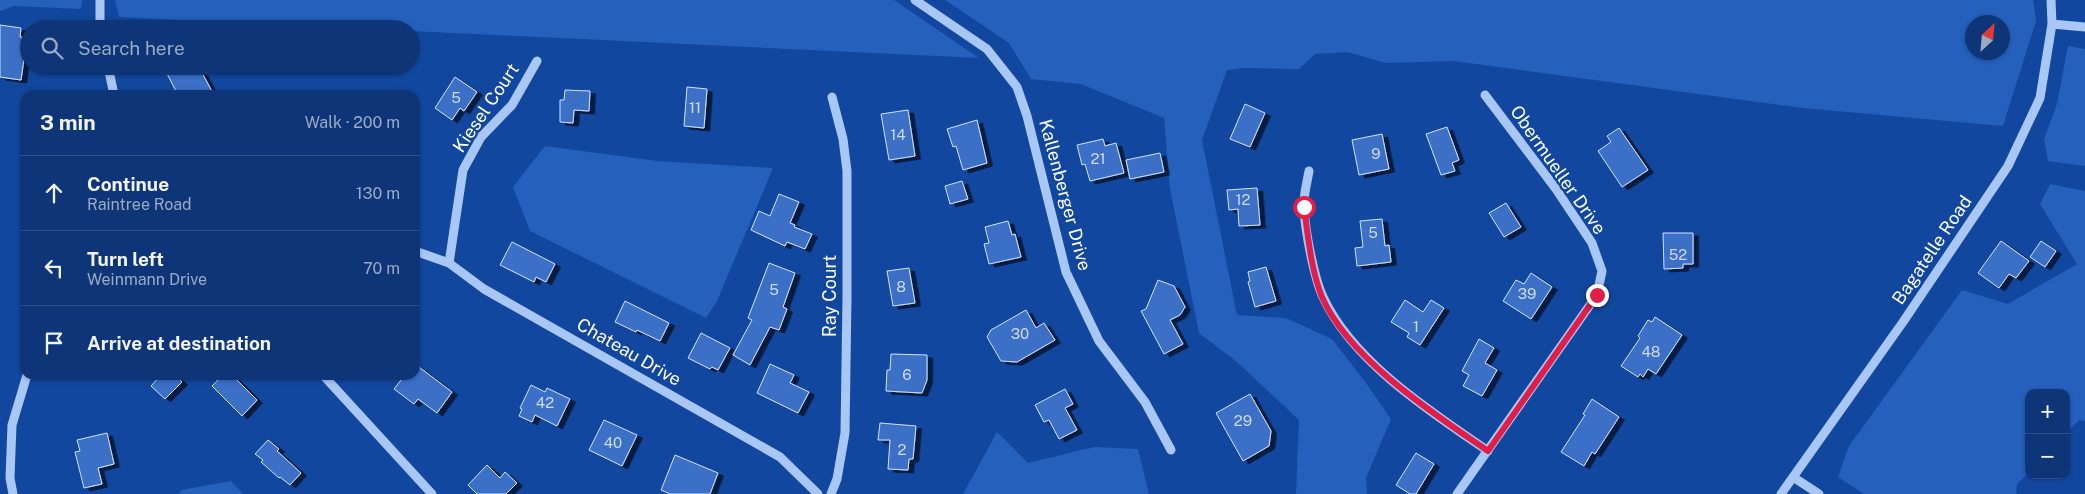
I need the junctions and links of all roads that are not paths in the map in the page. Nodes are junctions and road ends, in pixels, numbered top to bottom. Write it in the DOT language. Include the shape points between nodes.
graph roads {
  1 [pos="100,0"];
  2 [pos="915,0"];
  3 [pos="2051,0"];
  4 [pos="100,20"];
  5 [pos="2052,24"];
  6 [pos="2085,27"];
  7 [pos="537,61"];
  8 [pos="110,75"];
  9 [pos="113,90"];
  10 [pos="1485,95"];
  11 [pos="832,97"];
  12 [pos="1309,171"];
  13 [pos="420,253"];
  14 [pos="449,263"];
  15 [pos="26,380"];
  16 [pos="328,380"];
  17 [pos="1171,450"];
  18 [pos="1488,451"];
  19 [pos="1793,477"];
  20 [pos="13,494"];
  21 [pos="432,494"];
  22 [pos="818,494"];
  23 [pos="831,494"];
  24 [pos="1457,494"];
  25 [pos="1781,494"];
  26 [pos="1819,494"];
  1 -- 4 [label="street"];
  2 -- 17 [label="street, Kallenberger Drive" via="987,49 1017,87 1028,116 1066,272 1099,341 1145,402"];
  3 -- 5 [label="street, Bagatelle Road"];
  5 -- 6 [label="street"];
  5 -- 19 [label="street, Bagatelle Road" via="2040,98 2008,166 1941,268"];
  7 -- 14 [label="street, Kiesel Court" via="512,105 481,137 463,170"];
  8 -- 9 [label="street"];
  10 -- 18 [label="street, Obermueller Drive" via="1556,189 1592,243 1602,270 1597,295"];
  11 -- 23 [label="street, Ray Court" via="847,171 847,297 845,433"];
  12 -- 18 [label="street" via="1304,207 1310,251 1322,297 1344,332 1411,397"];
  13 -- 14 [label="street, Chateau Drive"];
  14 -- 22 [label="street, Chateau Drive" via="484,289 780,457"];
  15 -- 20 [label="street" via="12,425 10,478"];
  16 -- 21 [label="street"];
  18 -- 24 [label="street"];
  19 -- 25 [label="street, Bagatelle Road"];
  19 -- 26 [label="street"];
}
